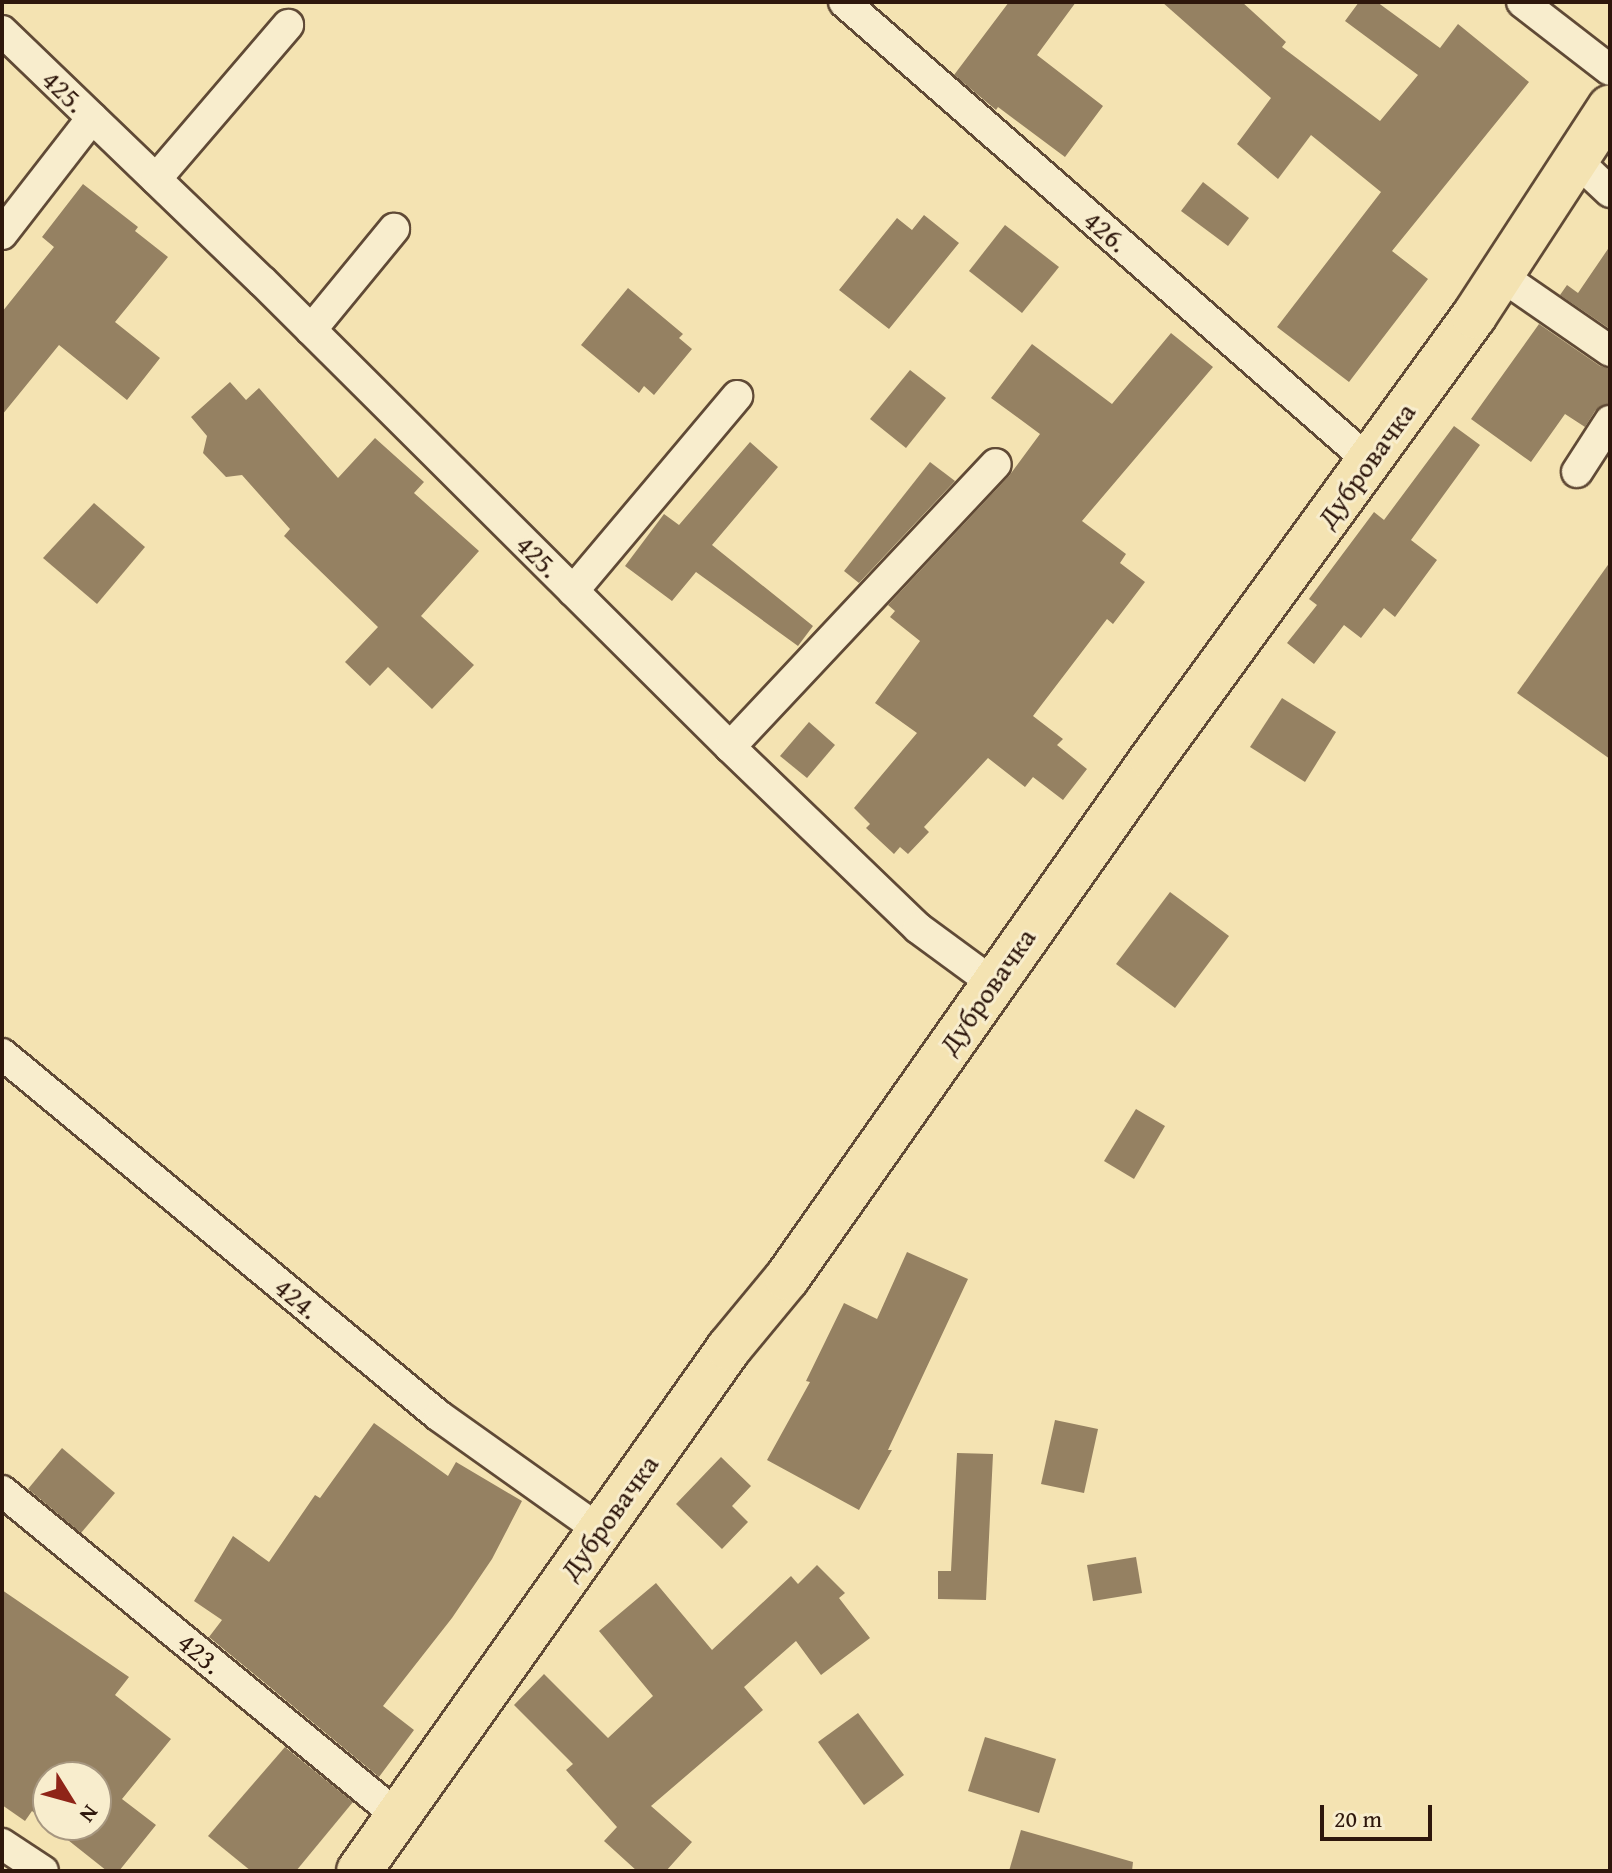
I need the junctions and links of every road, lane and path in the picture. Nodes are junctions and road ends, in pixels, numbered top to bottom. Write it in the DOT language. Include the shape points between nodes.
graph roads {
  1 [pos="844,2"];
  2 [pos="1522,2"];
  3 [pos="288,25"];
  4 [pos="2,31"];
  5 [pos="1610,70"];
  6 [pos="1610,107"];
  7 [pos="92,118"];
  8 [pos="1575,159"];
  9 [pos="156,179"];
  10 [pos="1610,192"];
  11 [pos="394,229"];
  12 [pos="2,234"];
  13 [pos="1500,275"];
  14 [pos="311,330"];
  15 [pos="1610,351"];
  16 [pos="737,396"];
  17 [pos="1610,421"];
  18 [pos="1369,461"];
  19 [pos="996,464"];
  20 [pos="1577,472"];
  21 [pos="573,591"];
  22 [pos="730,747"];
  23 [pos="993,983"];
  24 [pos="2,1054"];
  25 [pos="2,1491"];
  26 [pos="601,1531"];
  27 [pos="398,1816"];
  28 [pos="2,1844"];
  29 [pos="43,1871"];
  30 [pos="359,1871"];
  1 -- 18 [label="street, 426."];
  2 -- 5 [label="street"];
  3 -- 9 [label="street"];
  4 -- 7 [label="street, 425."];
  6 -- 8 [label="main road, Дубровачка"];
  7 -- 9 [label="street, 425."];
  7 -- 12 [label="street, 425."];
  8 -- 10 [label="street"];
  8 -- 13 [label="main road, Дубровачка"];
  9 -- 14 [label="street, 425."];
  11 -- 14 [label="street"];
  13 -- 15 [label="street"];
  13 -- 18 [label="main road, Дубровачка"];
  14 -- 21 [label="street, 425."];
  16 -- 21 [label="street"];
  17 -- 20 [label="street"];
  18 -- 23 [label="main road, Дубровачка"];
  19 -- 22 [label="street"];
  21 -- 22 [label="street, 425."];
  22 -- 23 [label="street, 425." via="918,928"];
  23 -- 26 [label="main road, Дубровачка" via="787,1278 729,1348"];
  24 -- 26 [label="street, 424." via="439,1416"];
  25 -- 27 [label="street, 423."];
  26 -- 27 [label="main road, Дубровачка"];
  27 -- 30 [label="main road, Дубровачка"];
  28 -- 29 [label="street"];
}
